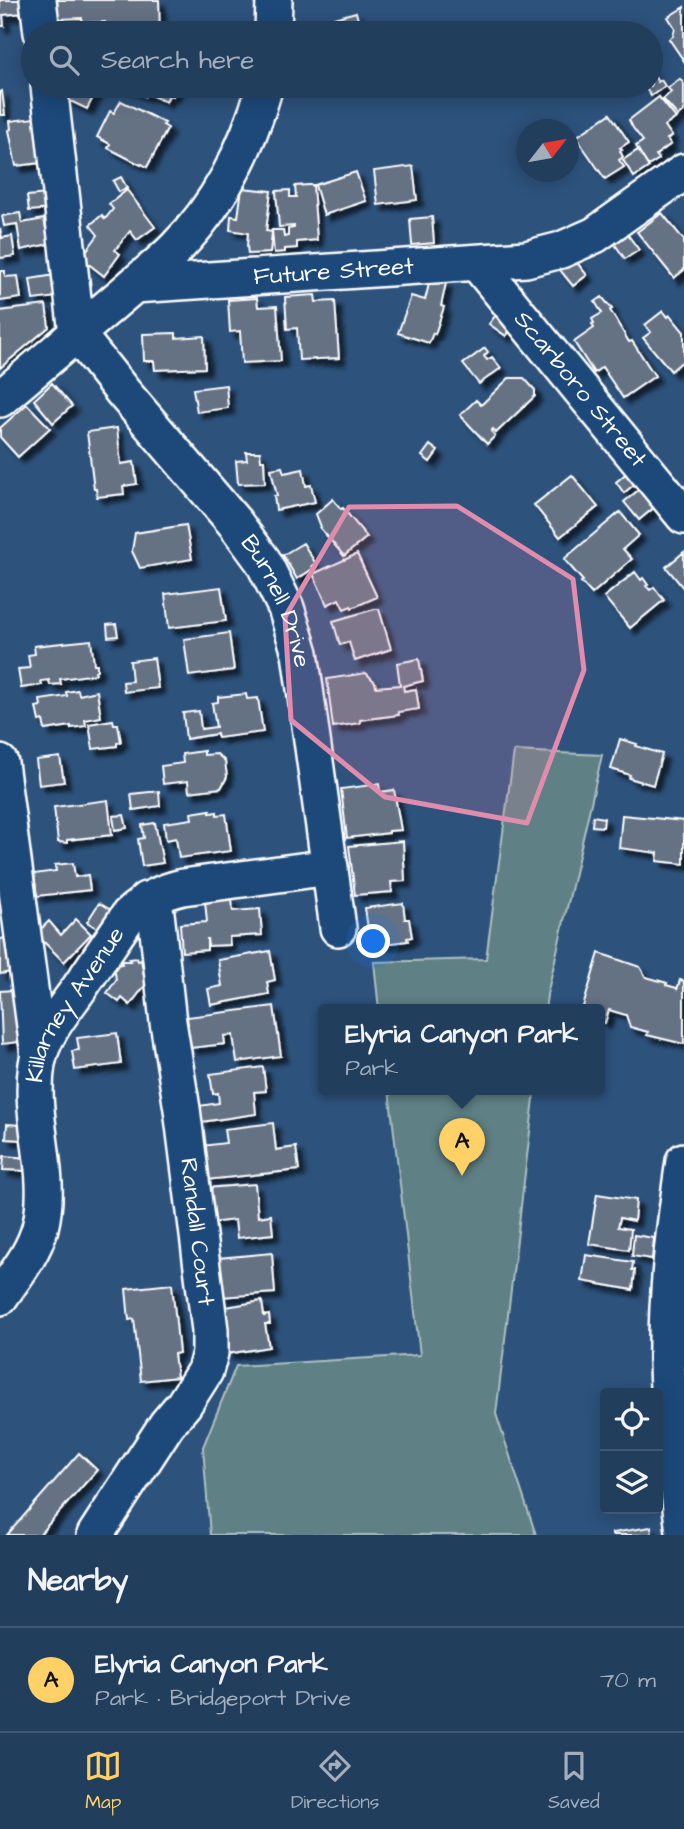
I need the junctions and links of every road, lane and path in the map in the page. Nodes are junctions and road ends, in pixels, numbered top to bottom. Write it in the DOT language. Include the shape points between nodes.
graph roads {
  1 [pos="38,0"];
  2 [pos="274,0"];
  3 [pos="41,21"];
  4 [pos="273,21"];
  5 [pos="49,98"];
  6 [pos="261,98"];
  7 [pos="684,172"];
  8 [pos="477,263"];
  9 [pos="134,285"];
  10 [pos="77,334"];
  11 [pos="0,399"];
  12 [pos="684,516"];
  13 [pos="0,763"];
  14 [pos="330,867"];
  15 [pos="146,900"];
  16 [pos="338,928"];
  17 [pos="39,1056"];
  18 [pos="684,1161"];
  19 [pos="0,1297"];
  20 [pos="684,1532"];
  21 [pos="95,1535"];
  1 -- 3 [label="street"];
  2 -- 4 [label="street"];
  5 -- 10 [label="street"];
  6 -- 9 [label="street" via="229,177 203,217"];
  7 -- 8 [label="street, Future Street" via="594,235 561,250 526,259"];
  8 -- 9 [label="street, Future Street"];
  8 -- 12 [label="street, Scarboro Street"];
  9 -- 10 [label="street"];
  10 -- 11 [label="street"];
  10 -- 14 [label="street, Burnell Drive" via="235,523 263,561 286,608 300,653"];
  13 -- 17 [label="street"];
  14 -- 15 [label="street, Killarney Avenue" via="183,887"];
  14 -- 16 [label="street, Burnell Drive"];
  15 -- 17 [label="street, Killarney Avenue" via="129,915 51,1028"];
  15 -- 21 [label="street, Randall Court" via="156,914 210,1353 195,1388"];
  17 -- 19 [label="street, Killarney Avenue" via="34,1093 44,1180 40,1230"];
  18 -- 20 [label="street" via="668,1295 667,1364"];
}
